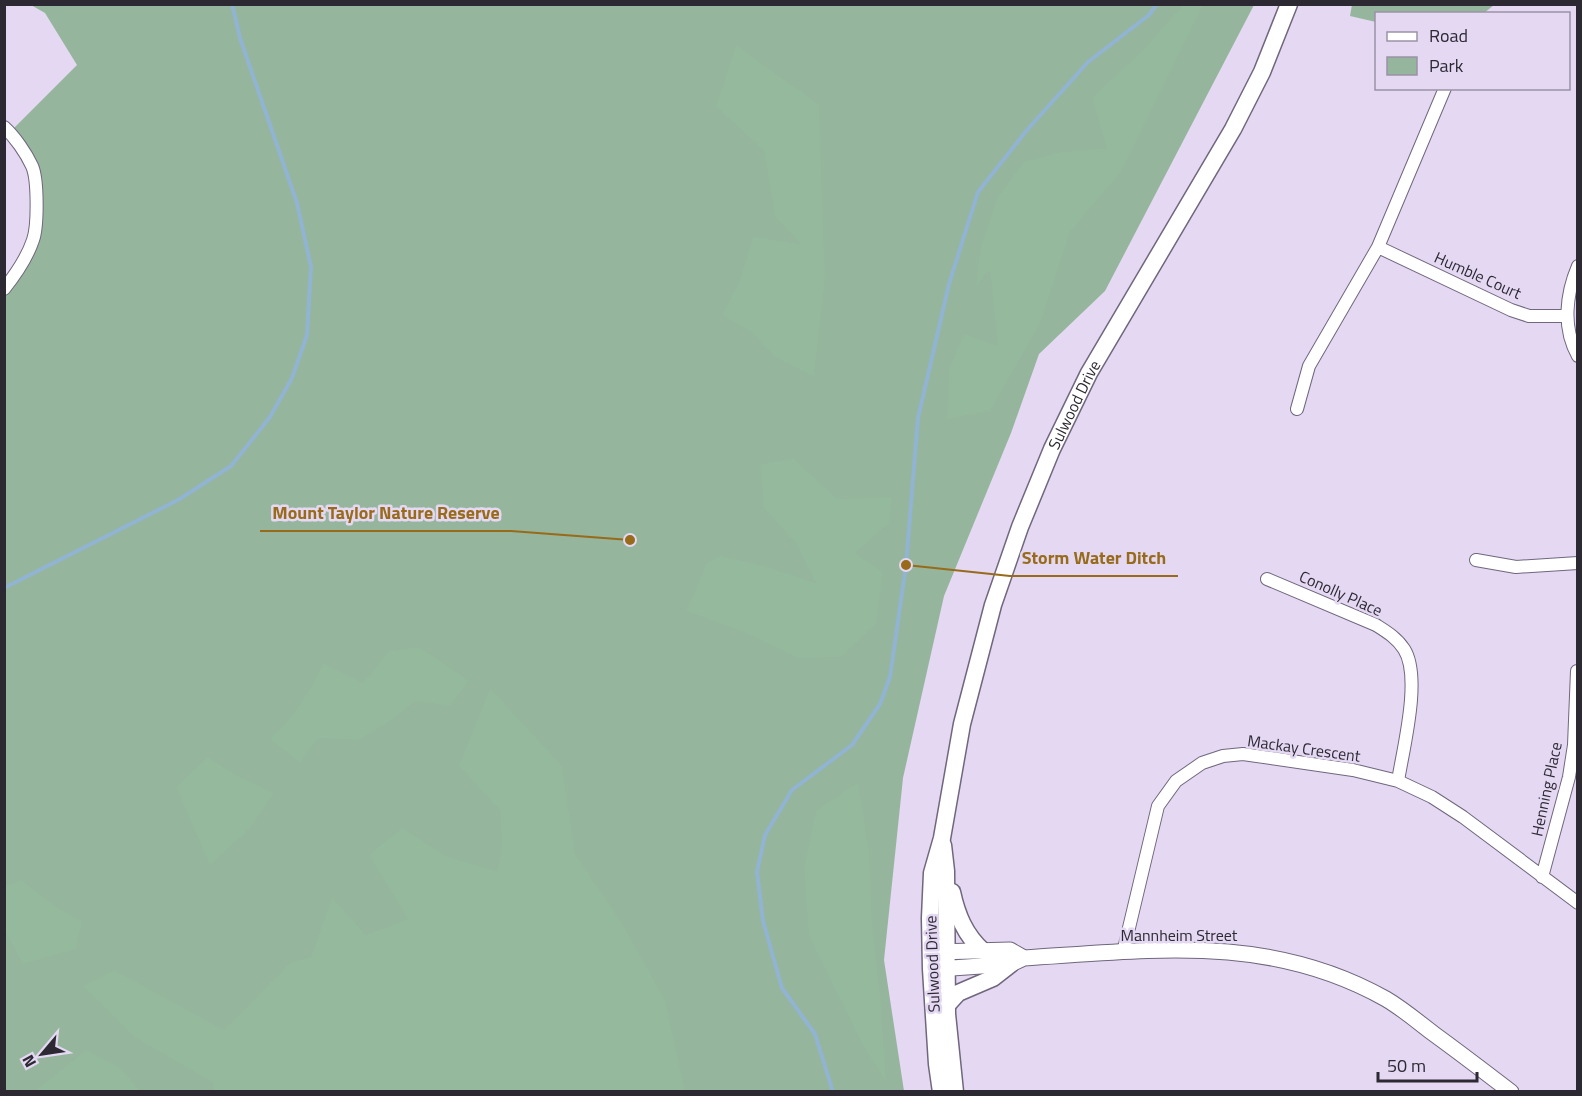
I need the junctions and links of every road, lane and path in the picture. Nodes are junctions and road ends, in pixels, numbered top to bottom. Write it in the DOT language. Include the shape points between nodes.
graph roads {
  1 [pos="1289,4"];
  2 [pos="1445,90"];
  3 [pos="4,127"];
  4 [pos="1378,248"];
  5 [pos="1578,266"];
  6 [pos="4,289"];
  7 [pos="1567,316"];
  8 [pos="1578,356"];
  9 [pos="1297,409"];
  10 [pos="1476,560"];
  11 [pos="1578,563"];
  12 [pos="1267,579"];
  13 [pos="1577,671"];
  14 [pos="1398,782"];
  15 [pos="942,838"];
  16 [pos="946,871"];
  17 [pos="1542,877"];
  18 [pos="1578,903"];
  19 [pos="983,951"];
  20 [pos="1123,953"];
  21 [pos="938,960"];
  22 [pos="1017,961"];
  23 [pos="947,1005"];
  24 [pos="941,1092"];
  25 [pos="955,1092"];
  26 [pos="1511,1092"];
  1 -- 15 [label="main road, Sulwood Drive" via="1262,72 1233,129 1089,373 1044,468 1020,526 981,645"];
  2 -- 4 [label="street"];
  3 -- 6 [label="street" via="33,167 37,204 34,239"];
  4 -- 7 [label="street, Humble Court" via="1511,310 1529,315"];
  4 -- 9 [label="street" via="1310,366"];
  5 -- 7 [label="street" via="1568,294"];
  7 -- 8 [label="street"];
  10 -- 11 [label="street" via="1516,567"];
  12 -- 14 [label="street, Conolly Place" via="1376,625 1403,648 1412,672 1412,690"];
  13 -- 17 [label="street, Henning Place" via="1569,777"];
  14 -- 17 [label="street, Mackay Crescent" via="1463,817"];
  14 -- 20 [label="street, Mackay Crescent" via="1353,770 1243,754 1223,756 1193,768 1168,789 1154,816"];
  15 -- 16 [label="main road, Sulwood Drive"];
  15 -- 21 [label="main road, Sulwood Drive" via="932,873 930,918"];
  16 -- 19 [label="main road" via="956,911 972,941"];
  16 -- 21 [label="main road, Sulwood Drive"];
  17 -- 18 [label="street, Mackay Crescent"];
  19 -- 21 [label="street, Mannheim Street"];
  19 -- 22 [label="street, Mannheim Street" via="1010,950"];
  20 -- 22 [label="street, Mannheim Street"];
  20 -- 26 [label="street, Mannheim Street" via="1248,953 1311,966 1387,1000"];
  21 -- 22 [label="street, Mannheim Street"];
  21 -- 23 [label="main road, Sulwood Drive"];
  21 -- 24 [label="main road, Sulwood Drive" via="937,1064"];
  22 -- 23 [label="main road" via="993,978 958,993"];
  23 -- 25 [label="main road, Sulwood Drive"];
}
